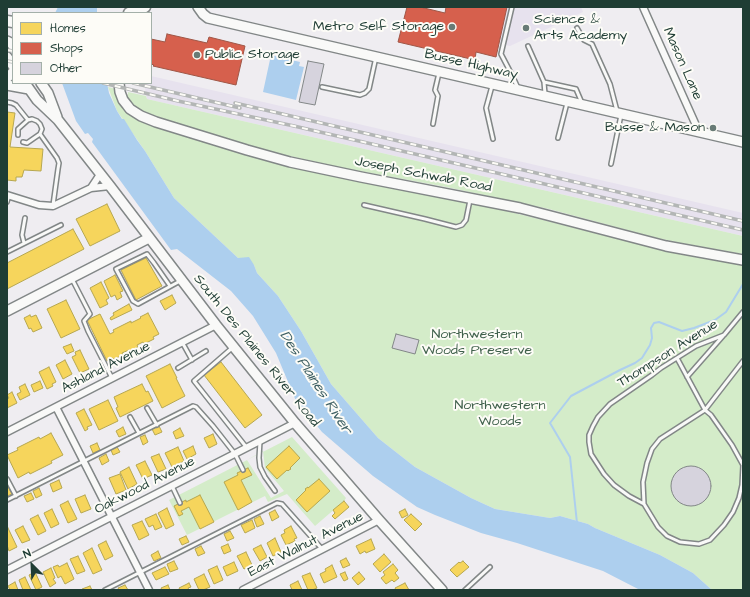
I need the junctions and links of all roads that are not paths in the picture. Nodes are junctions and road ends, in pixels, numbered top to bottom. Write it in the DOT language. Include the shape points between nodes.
graph roads {
  1 [pos="144,7"];
  2 [pos="198,7"];
  3 [pos="512,7"];
  4 [pos="643,7"];
  5 [pos="132,12"];
  6 [pos="577,28"];
  7 [pos="528,46"];
  8 [pos="376,57"];
  9 [pos="440,72"];
  10 [pos="544,82"];
  11 [pos="42,84"];
  12 [pos="119,84"];
  13 [pos="493,84"];
  14 [pos="7,85"];
  15 [pos="27,86"];
  16 [pos="322,86"];
  17 [pos="519,90"];
  18 [pos="545,96"];
  19 [pos="567,101"];
  20 [pos="7,102"];
  21 [pos="582,104"];
  22 [pos="619,113"];
  23 [pos="28,120"];
  24 [pos="58,120"];
  25 [pos="433,124"];
  26 [pos="699,132"];
  27 [pos="40,134"];
  28 [pos="18,135"];
  29 [pos="558,138"];
  30 [pos="493,139"];
  31 [pos="23,142"];
  32 [pos="743,142"];
  33 [pos="611,164"];
  34 [pos="101,173"];
  35 [pos="110,186"];
  36 [pos="91,188"];
  37 [pos="8,197"];
  38 [pos="471,198"];
  39 [pos="364,205"];
  40 [pos="53,206"];
  41 [pos="25,218"];
  42 [pos="61,225"];
  43 [pos="149,238"];
  44 [pos="24,243"];
  45 [pos="7,252"];
  46 [pos="743,260"];
  47 [pos="71,278"];
  48 [pos="182,280"];
  49 [pos="170,286"];
  50 [pos="7,311"];
  51 [pos="743,312"];
  52 [pos="216,324"];
  53 [pos="724,335"];
  54 [pos="182,342"];
  55 [pos="234,347"];
  56 [pos="206,351"];
  57 [pos="677,358"];
  58 [pos="192,360"];
  59 [pos="743,361"];
  60 [pos="178,368"];
  61 [pos="687,377"];
  62 [pos="112,378"];
  63 [pos="56,408"];
  64 [pos="147,408"];
  65 [pos="705,410"];
  66 [pos="130,417"];
  67 [pos="295,423"];
  68 [pos="157,425"];
  69 [pos="7,432"];
  70 [pos="139,433"];
  71 [pos="260,441"];
  72 [pos="247,448"];
  73 [pos="235,454"];
  74 [pos="83,461"];
  75 [pos="243,470"];
  76 [pos="7,479"];
  77 [pos="172,486"];
  78 [pos="742,489"];
  79 [pos="275,491"];
  80 [pos="16,496"];
  81 [pos="7,500"];
  82 [pos="180,503"];
  83 [pos="644,504"];
  84 [pos="112,517"];
  85 [pos="379,520"];
  86 [pos="323,549"];
  87 [pos="490,567"];
  88 [pos="7,570"];
  89 [pos="140,572"];
  90 [pos="105,590"];
  91 [pos="149,590"];
  92 [pos="243,590"];
  93 [pos="442,590"];
  94 [pos="465,590"];
  1 -- 5 [label="main road"];
  2 -- 8 [label="main road, Busse Highway" via="208,18"];
  3 -- 17 [label="lane" via="501,54"];
  4 -- 26 [label="street, Mason Lane"];
  6 -- 22 [label="lane" via="584,40 592,44 610,84"];
  7 -- 10 [label="lane"];
  8 -- 9 [label="main road, Busse Highway"];
  8 -- 16 [label="lane" via="369,89 365,93 360,95"];
  9 -- 13 [label="main road, Busse Highway"];
  9 -- 25 [label="lane" via="435,90 438,96"];
  10 -- 18 [label="lane"];
  10 -- 21 [label="lane" via="576,89"];
  11 -- 24 [label="main road, South Des Plaines River Road" via="48,92"];
  12 -- 38 [label="main road, Joseph Schwab Road" via="123,100 130,109 156,122 290,162"];
  13 -- 17 [label="main road, Busse Highway"];
  13 -- 30 [label="lane" via="486,108"];
  14 -- 15 [label="main road"];
  15 -- 24 [label="main road, South Des Plaines River Road" via="37,100"];
  17 -- 18 [label="main road, Busse Highway"];
  18 -- 19 [label="main road, Busse Highway"];
  19 -- 21 [label="main road, Busse Highway"];
  19 -- 29 [label="lane"];
  20 -- 23 [label="lane" via="16,105"];
  21 -- 22 [label="main road, Busse Highway"];
  22 -- 26 [label="main road, Busse Highway"];
  22 -- 33 [label="lane"];
  23 -- 27 [label="lane" via="40,124"];
  23 -- 28 [label="lane" via="18,129"];
  24 -- 34 [label="main road, South Des Plaines River Road"];
  26 -- 32 [label="main road, Busse Highway"];
  27 -- 31 [label="lane" via="27,143"];
  27 -- 40 [label="lane" via="59,163"];
  34 -- 35 [label="main road, South Des Plaines River Road"];
  34 -- 36 [label="street"];
  35 -- 36 [label="street"];
  35 -- 43 [label="main road, South Des Plaines River Road"];
  36 -- 40 [label="street"];
  37 -- 40 [label="street"];
  38 -- 39 [label="lane" via="466,220 456,227"];
  38 -- 46 [label="main road, Joseph Schwab Road" via="520,208 666,246"];
  41 -- 44 [label="lane" via="22,235"];
  42 -- 44 [label="lane"];
  43 -- 47 [label="main road"];
  43 -- 48 [label="main road, South Des Plaines River Road"];
  44 -- 45 [label="lane"];
  47 -- 50 [label="main road"];
  47 -- 62 [label="lane" via="90,314 84,321 88,331"];
  48 -- 49 [label="lane"];
  48 -- 52 [label="main road, South Des Plaines River Road"];
  49 -- 49 [label="lane" via="138,304 133,301 116,268 147,254"];
  51 -- 53 [label="lane, Thompson Avenue"];
  52 -- 54 [label="street, Ashland Avenue"];
  52 -- 55 [label="main road, South Des Plaines River Road"];
  53 -- 57 [label="lane, Thompson Avenue" via="696,346"];
  53 -- 61 [label="lane"];
  54 -- 58 [label="lane"];
  54 -- 62 [label="street, Ashland Avenue"];
  55 -- 67 [label="main road, South Des Plaines River Road"];
  55 -- 72 [label="lane" via="194,381"];
  56 -- 58 [label="lane"];
  57 -- 61 [label="lane"];
  57 -- 83 [label="lane, Thompson Avenue" via="610,404 598,417 588,435 591,454 604,474 614,485"];
  58 -- 60 [label="lane"];
  59 -- 65 [label="lane"];
  61 -- 65 [label="lane"];
  62 -- 63 [label="street, Ashland Avenue"];
  63 -- 69 [label="street, Ashland Avenue"];
  63 -- 74 [label="street"];
  64 -- 68 [label="lane"];
  65 -- 78 [label="lane" via="732,444 742,465"];
  65 -- 83 [label="lane" via="660,439 652,449 643,482"];
  66 -- 70 [label="lane"];
  67 -- 71 [label="street, Oakwood Avenue"];
  67 -- 85 [label="main road, South Des Plaines River Road"];
  68 -- 70 [label="lane"];
  68 -- 73 [label="lane" via="193,406 196,407"];
  70 -- 74 [label="lane"];
  71 -- 72 [label="street, Oakwood Avenue"];
  71 -- 79 [label="lane" via="260,467"];
  72 -- 73 [label="street, Oakwood Avenue"];
  73 -- 75 [label="lane"];
  73 -- 77 [label="street, Oakwood Avenue"];
  74 -- 80 [label="lane"];
  74 -- 84 [label="street"];
  76 -- 80 [label="lane"];
  77 -- 82 [label="lane"];
  77 -- 84 [label="street, Oakwood Avenue"];
  78 -- 83 [label="lane" via="733,512 724,525 710,540 698,544 680,542 667,536 658,527"];
  80 -- 81 [label="lane"];
  84 -- 88 [label="street, Oakwood Avenue"];
  84 -- 89 [label="street"];
  85 -- 86 [label="street, East Walnut Avenue"];
  85 -- 93 [label="main road, South Des Plaines River Road"];
  86 -- 89 [label="lane" via="282,504 277,503"];
  86 -- 92 [label="street, East Walnut Avenue"];
  87 -- 94 [label="lane"];
  89 -- 90 [label="lane"];
  89 -- 91 [label="street"];
}
